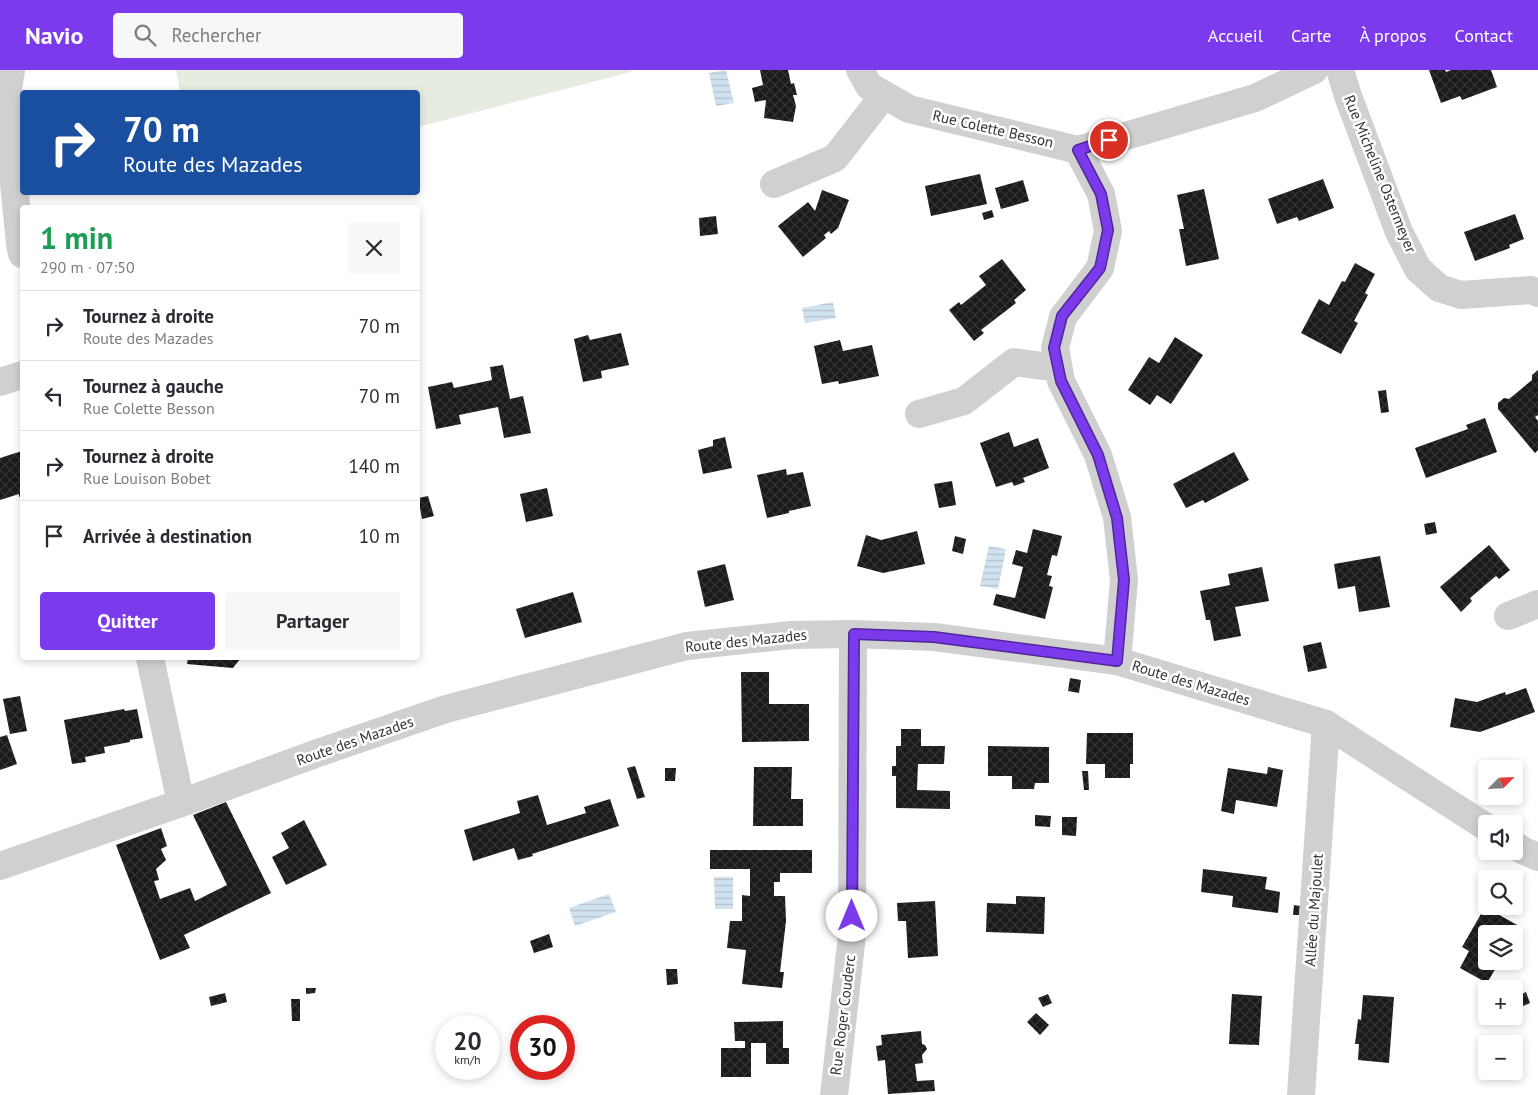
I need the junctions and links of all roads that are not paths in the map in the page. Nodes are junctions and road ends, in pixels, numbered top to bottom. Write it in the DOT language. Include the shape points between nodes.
graph roads {
  1 [pos="11,70"];
  2 [pos="860,70"];
  3 [pos="1314,70"];
  4 [pos="1340,70"];
  5 [pos="884,95"];
  6 [pos="3,103"];
  7 [pos="1078,150"];
  8 [pos="774,184"];
  9 [pos="20,244"];
  10 [pos="1538,293"];
  11 [pos="1058,368"];
  12 [pos="20,376"];
  13 [pos="0,382"];
  14 [pos="919,414"];
  15 [pos="1538,604"];
  16 [pos="1508,616"];
  17 [pos="854,634"];
  18 [pos="150,660"];
  19 [pos="1117,661"];
  20 [pos="1326,724"];
  21 [pos="181,803"];
  22 [pos="1478,822"];
  23 [pos="1523,850"];
  24 [pos="1538,857"];
  25 [pos="0,866"];
  26 [pos="834,1095"];
  27 [pos="1301,1095"];
  1 -- 6 [label="street"];
  2 -- 5 [label="street, Rue Colette Besson" via="870,86"];
  3 -- 7 [label="street" via="1254,98"];
  4 -- 10 [label="street, Rue Micheline Ostermeyer" via="1400,232 1418,269 1440,288 1462,295 1531,290"];
  5 -- 7 [label="street, Rue Colette Besson" via="909,109"];
  5 -- 8 [label="street" via="834,158"];
  6 -- 9 [label="street"];
  7 -- 11 [label="street" via="1101,194 1108,230 1100,268 1062,316 1054,348"];
  11 -- 14 [label="street" via="1014,362 964,401"];
  11 -- 19 [label="street" via="1061,381 1098,455 1117,518 1124,580"];
  12 -- 13 [label="street"];
  15 -- 16 [label="street"];
  17 -- 19 [label="street, Route des Mazades" via="934,637"];
  17 -- 21 [label="street, Route des Mazades" via="791,635 687,646 446,709"];
  17 -- 26 [label="street, Rue Roger Couderc" via="852,935"];
  18 -- 21 [label="street"];
  19 -- 20 [label="street, Route des Mazades"];
  20 -- 22 [label="street, Route des Mazades"];
  20 -- 27 [label="street, Allée du Majoulet"];
  21 -- 25 [label="street, Route des Mazades"];
  23 -- 24 [label="street"];
}
